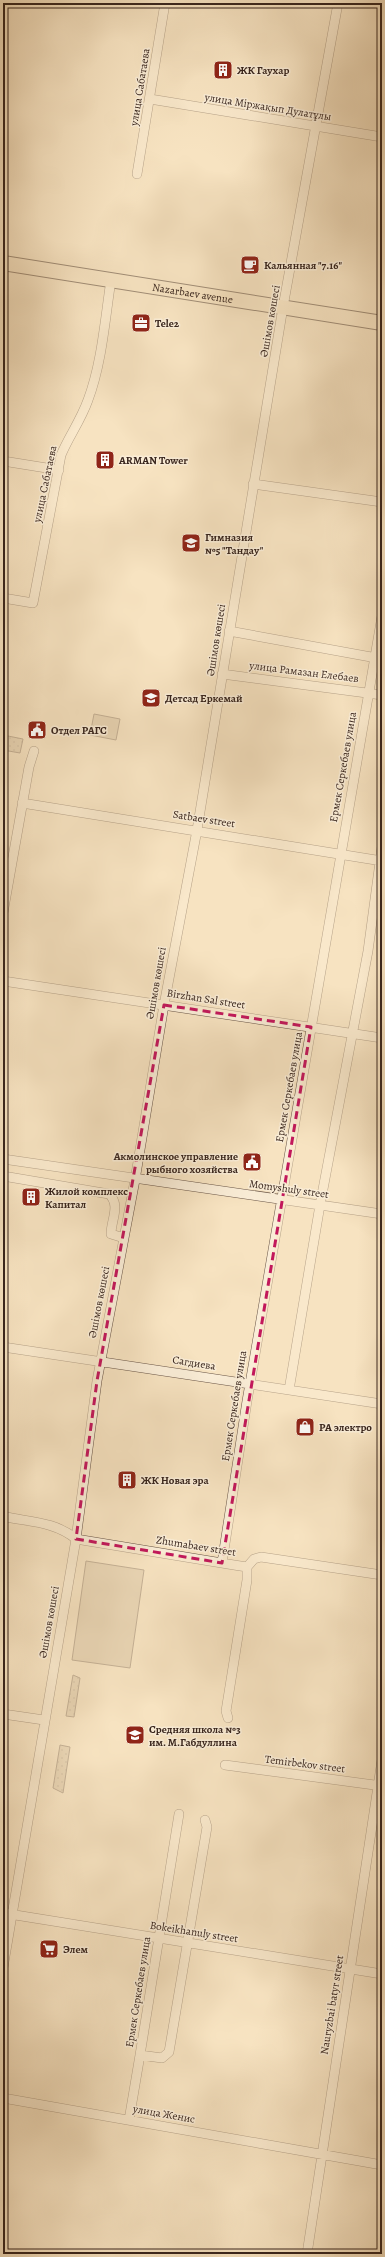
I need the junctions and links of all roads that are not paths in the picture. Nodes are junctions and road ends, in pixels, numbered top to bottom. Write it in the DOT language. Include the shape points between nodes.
graph roads {
  1 [pos="165,3"];
  2 [pos="338,3"];
  3 [pos="150,99"];
  4 [pos="316,127"];
  5 [pos="382,137"];
  6 [pos="137,174"];
  7 [pos="3,262"];
  8 [pos="111,280"];
  9 [pos="283,308"];
  10 [pos="382,323"];
  11 [pos="3,461"];
  12 [pos="59,470"];
  13 [pos="254,484"];
  14 [pos="382,502"];
  15 [pos="3,598"];
  16 [pos="382,616"];
  17 [pos="229,631"];
  18 [pos="379,658"];
  19 [pos="222,674"];
  20 [pos="369,693"];
  21 [pos="382,695"];
  22 [pos="34,752"];
  23 [pos="22,803"];
  24 [pos="196,830"];
  25 [pos="382,847"];
  26 [pos="340,853"];
  27 [pos="381,860"];
  28 [pos="3,913"];
  29 [pos="3,981"];
  30 [pos="164,1005"];
  31 [pos="312,1028"];
  32 [pos="351,1034"];
  33 [pos="382,1038"];
  34 [pos="3,1159"];
  35 [pos="3,1176"];
  36 [pos="135,1180"];
  37 [pos="282,1200"];
  38 [pos="320,1206"];
  39 [pos="382,1214"];
  40 [pos="124,1238"];
  41 [pos="3,1347"];
  42 [pos="100,1361"];
  43 [pos="250,1384"];
  44 [pos="288,1390"];
  45 [pos="382,1404"];
  46 [pos="6,1517"];
  47 [pos="76,1538"];
  48 [pos="222,1563"];
  49 [pos="247,1567"];
  50 [pos="382,1574"];
  51 [pos="3,1714"];
  52 [pos="228,1718"];
  53 [pos="44,1720"];
  54 [pos="382,1760"];
  55 [pos="225,1765"];
  56 [pos="380,1786"];
  57 [pos="178,1814"];
  58 [pos="205,1820"];
  59 [pos="8,1914"];
  60 [pos="159,1938"];
  61 [pos="189,1943"];
  62 [pos="3,1968"];
  63 [pos="349,1969"];
  64 [pos="382,1974"];
  65 [pos="140,2055"];
  66 [pos="3,2098"];
  67 [pos="129,2120"];
  68 [pos="322,2154"];
  69 [pos="382,2165"];
  70 [pos="307,2254"];
  1 -- 3 [label="street, улица Сабатаева"];
  2 -- 4 [label="street, Әшімов көшесі"];
  3 -- 4 [label="street, улица Міржақып Дулатұлы"];
  3 -- 6 [label="street, улица Сабатаева"];
  4 -- 5 [label="street, улица Міржақып Дулатұлы"];
  4 -- 9 [label="street, Әшімов көшесі"];
  7 -- 8 [label="highway, Nazarbaev avenue"];
  8 -- 9 [label="highway, Nazarbaev avenue"];
  8 -- 12 [label="street, улица Сабатаева" via="94,383 82,415 66,442"];
  9 -- 10 [label="highway, Nazarbaev avenue"];
  9 -- 13 [label="street, Әшімов көшесі"];
  11 -- 12 [label="street"];
  12 -- 15 [label="street, улица Сабатаева" via="33,603"];
  13 -- 14 [label="street"];
  13 -- 17 [label="street, Әшімов көшесі"];
  16 -- 18 [label="street, Ермек Серкебаев улица"];
  17 -- 18 [label="street"];
  17 -- 19 [label="street, Әшімов көшесі"];
  18 -- 20 [label="street, Ермек Серкебаев улица"];
  19 -- 20 [label="street, улица Рамазан Елебаев"];
  19 -- 24 [label="street, Әшімов көшесі"];
  20 -- 21 [label="street, улица Рамазан Елебаев"];
  20 -- 26 [label="street, Ермек Серкебаев улица"];
  22 -- 23 [label="street"];
  23 -- 24 [label="street, Satbaev street"];
  23 -- 28 [label="street"];
  24 -- 26 [label="street, Satbaev street"];
  24 -- 30 [label="street, Әшімов көшесі"];
  25 -- 27 [label="street"];
  26 -- 27 [label="street, Satbaev street"];
  26 -- 31 [label="street, Ермек Серкебаев улица"];
  27 -- 32 [label="street" via="368,951"];
  29 -- 30 [label="street, Birzhan Sal street"];
  30 -- 31 [label="street, Birzhan Sal street"];
  30 -- 36 [label="street, Әшімов көшесі"];
  31 -- 32 [label="street, Birzhan Sal street"];
  31 -- 37 [label="street, Ермек Серкебаев улица"];
  32 -- 33 [label="street, Birzhan Sal street"];
  32 -- 38 [label="street"];
  34 -- 36 [label="street, Momyshuly street"];
  35 -- 40 [label="street" via="109,1194 115,1199 116,1205 111,1234"];
  36 -- 37 [label="street, Momyshuly street"];
  36 -- 40 [label="street, Әшімов көшесі"];
  37 -- 38 [label="street, Momyshuly street"];
  37 -- 43 [label="street, Ермек Серкебаев улица"];
  38 -- 39 [label="street, Momyshuly street"];
  38 -- 44 [label="street"];
  40 -- 42 [label="street, Әшімов көшесі"];
  41 -- 42 [label="street, Сагдиева"];
  42 -- 43 [label="street, Сагдиева"];
  42 -- 47 [label="street, Әшімов көшесі"];
  43 -- 44 [label="street, Сагдиева"];
  43 -- 48 [label="street, Ермек Серкебаев улица"];
  44 -- 45 [label="street, Сагдиева"];
  46 -- 47 [label="street, Zhumabaev street" via="55,1526"];
  47 -- 48 [label="street, Zhumabaev street"];
  47 -- 53 [label="street, Әшімов көшесі"];
  48 -- 49 [label="street, Zhumabaev street"];
  49 -- 50 [label="street, Zhumabaev street" via="254,1559 261,1557"];
  49 -- 52 [label="street" via="226,1711"];
  51 -- 53 [label="street"];
  53 -- 59 [label="street, Әшімов көшесі"];
  54 -- 56 [label="street, Nauryzbai batyr street"];
  55 -- 56 [label="street, Temirbekov street"];
  56 -- 63 [label="street, Nauryzbai batyr street"];
  57 -- 60 [label="street, Ермек Серкебаев улица"];
  58 -- 61 [label="street, Ермек Серкебаев улица" via="207,1827"];
  59 -- 60 [label="street, Bokeikhanuly street"];
  59 -- 62 [label="street, Әшімов көшесі"];
  60 -- 61 [label="street, Bokeikhanuly street"];
  60 -- 65 [label="street, Ермек Серкебаев улица"];
  61 -- 63 [label="street, Bokeikhanuly street"];
  61 -- 65 [label="street, Ермек Серкебаев улица" via="169,2052 162,2058"];
  63 -- 64 [label="street, Bokeikhanuly street"];
  63 -- 68 [label="street, Nauryzbai batyr street"];
  65 -- 67 [label="street, Ермек Серкебаев улица"];
  66 -- 67 [label="street, улица Женис"];
  67 -- 68 [label="street, улица Женис"];
  68 -- 69 [label="street, улица Женис"];
  68 -- 70 [label="street, Nauryzbai batyr street"];
}
